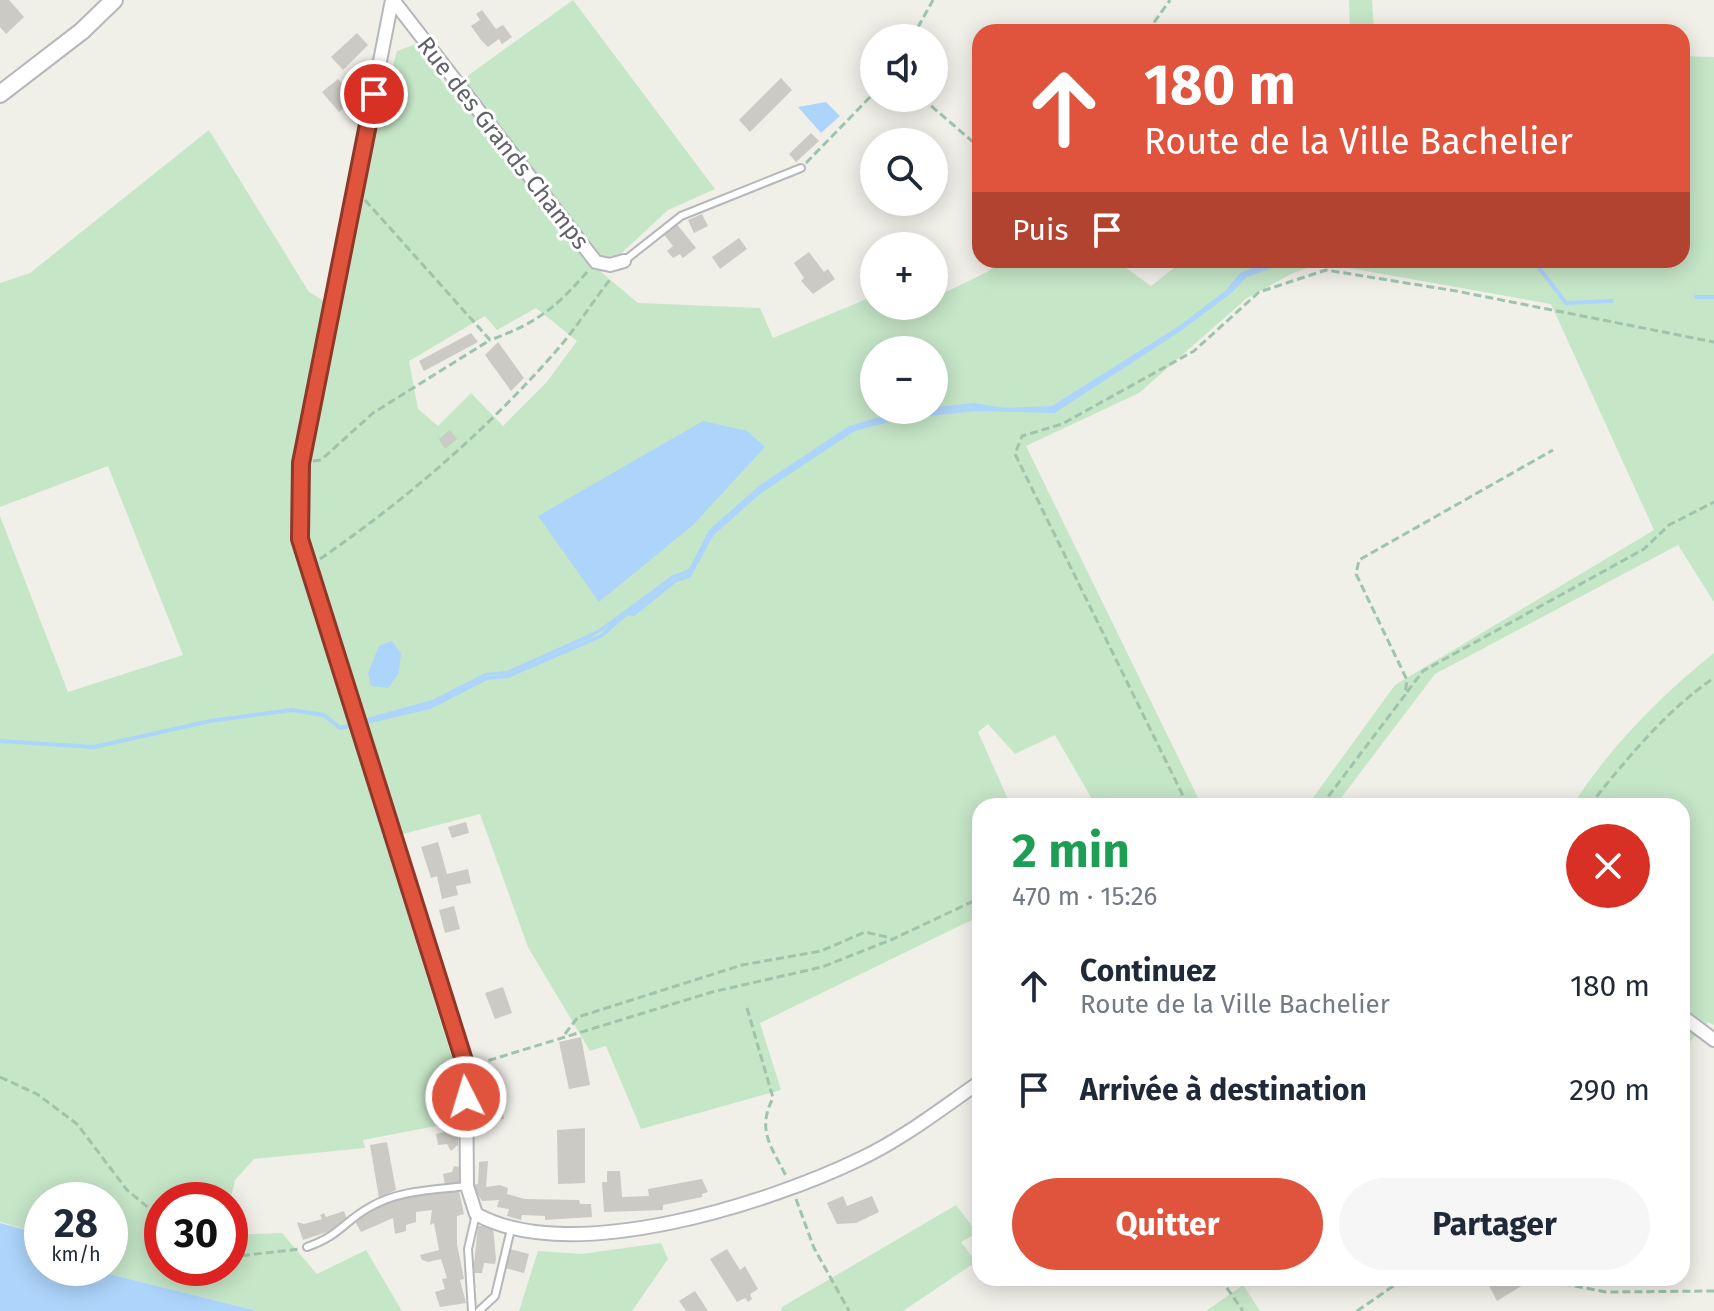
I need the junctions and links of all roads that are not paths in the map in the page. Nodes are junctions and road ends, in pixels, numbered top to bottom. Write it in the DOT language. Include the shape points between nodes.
graph roads {
  1 [pos="114,0"];
  2 [pos="393,0"];
  3 [pos="0,94"];
  4 [pos="801,168"];
  5 [pos="624,261"];
  6 [pos="1690,1022"];
  7 [pos="1714,1040"];
  8 [pos="972,1087"];
  9 [pos="467,1186"];
  10 [pos="476,1214"];
  11 [pos="511,1229"];
  12 [pos="307,1247"];
  13 [pos="472,1311"];
  14 [pos="479,1311"];
  1 -- 3 [label="street"];
  2 -- 5 [label="street, Rue des Grands Champs" via="596,262"];
  2 -- 9 [label="street" via="301,463 300,539 466,1067"];
  4 -- 5 [label="lane" via="681,216"];
  6 -- 7 [label="street"];
  8 -- 11 [label="street" via="863,1158 712,1216 642,1228 535,1234"];
  9 -- 10 [label="street"];
  9 -- 12 [label="lane" via="394,1195 366,1209 333,1238"];
  10 -- 11 [label="street"];
  10 -- 13 [label="lane" via="468,1249"];
  11 -- 14 [label="lane" via="495,1296"];
}
